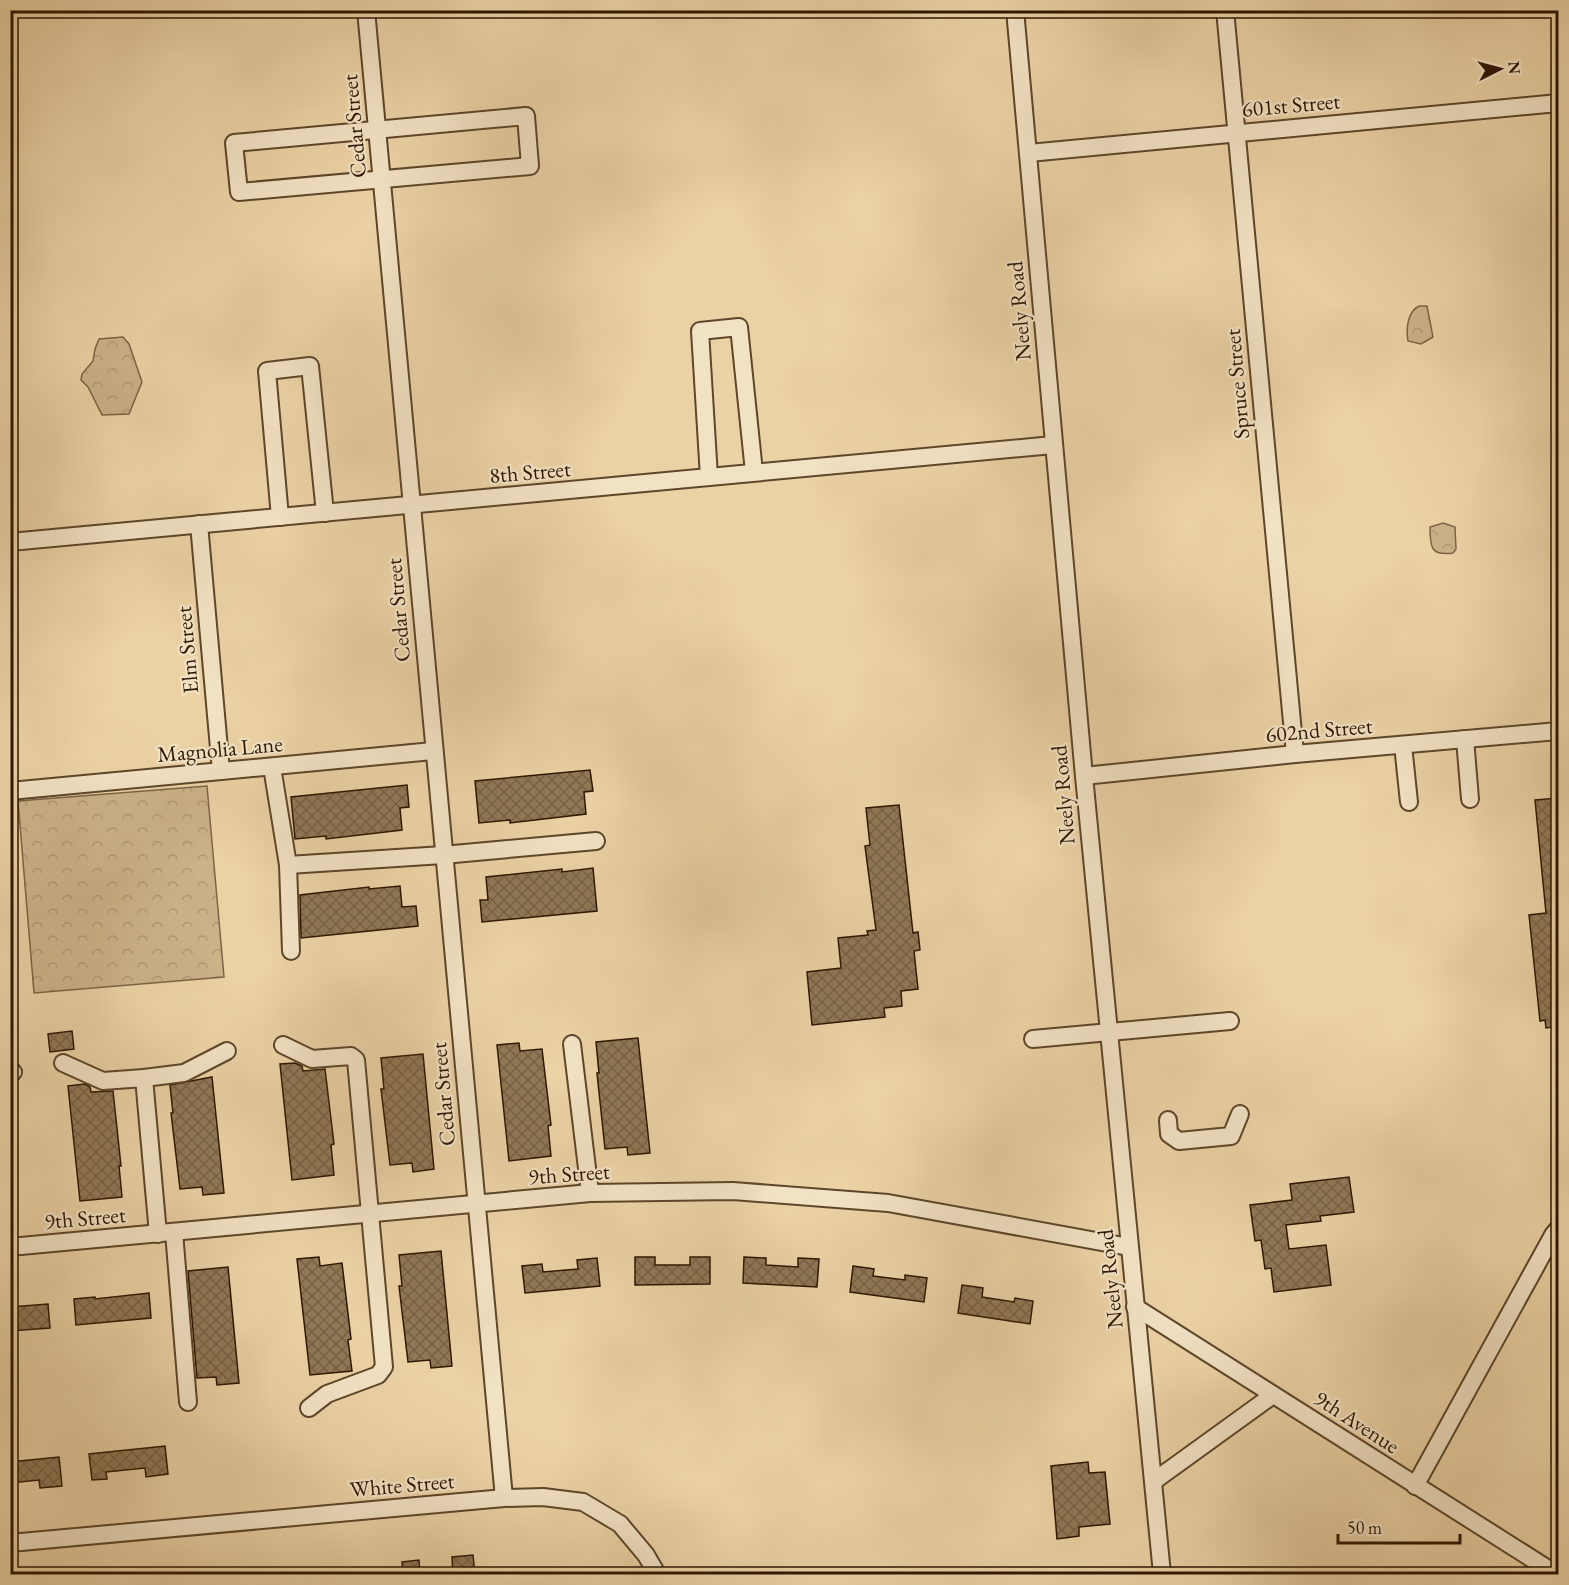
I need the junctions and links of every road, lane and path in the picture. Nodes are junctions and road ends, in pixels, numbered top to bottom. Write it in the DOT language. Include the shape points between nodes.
graph roads {
  1 [pos="366,10"];
  2 [pos="1015,10"];
  3 [pos="1225,10"];
  4 [pos="1558,103"];
  5 [pos="377,130"];
  6 [pos="1236,132"];
  7 [pos="1029,153"];
  8 [pos="381,179"];
  9 [pos="1053,445"];
  10 [pos="754,472"];
  11 [pos="709,477"];
  12 [pos="411,505"];
  13 [pos="325,513"];
  14 [pos="280,517"];
  15 [pos="199,524"];
  16 [pos="10,542"];
  17 [pos="1558,731"];
  18 [pos="1465,739"];
  19 [pos="1403,745"];
  20 [pos="433,751"];
  21 [pos="1295,754"];
  22 [pos="272,767"];
  23 [pos="221,771"];
  24 [pos="1084,776"];
  25 [pos="10,790"];
  26 [pos="1470,799"];
  27 [pos="1408,802"];
  28 [pos="596,841"];
  29 [pos="443,855"];
  30 [pos="288,865"];
  31 [pos="291,951"];
  32 [pos="1230,1021"];
  33 [pos="1108,1031"];
  34 [pos="1033,1038"];
  35 [pos="572,1044"];
  36 [pos="283,1045"];
  37 [pos="227,1051"];
  38 [pos="63,1063"];
  39 [pos="144,1078"];
  40 [pos="1240,1114"];
  41 [pos="1168,1120"];
  42 [pos="590,1192"];
  43 [pos="476,1205"];
  44 [pos="369,1214"];
  45 [pos="1558,1229"];
  46 [pos="166,1233"];
  47 [pos="10,1247"];
  48 [pos="1129,1247"];
  49 [pos="1135,1307"];
  50 [pos="1273,1395"];
  51 [pos="188,1402"];
  52 [pos="309,1408"];
  53 [pos="1154,1481"];
  54 [pos="1415,1486"];
  55 [pos="504,1498"];
  56 [pos="10,1543"];
  57 [pos="657,1575"];
  58 [pos="1162,1575"];
  59 [pos="1556,1575"];
  1 -- 5 [label="street, Cedar Street"];
  2 -- 7 [label="street, Neely Road"];
  3 -- 6 [label="street, Spruce Street"];
  4 -- 6 [label="street, 601st Street"];
  5 -- 8 [label="street, Cedar Street"];
  5 -- 8 [label="street" via="234,143 239,192"];
  5 -- 8 [label="street" via="526,116 531,166"];
  6 -- 7 [label="street, 601st Street"];
  6 -- 21 [label="street, Spruce Street"];
  7 -- 9 [label="street, Neely Road"];
  8 -- 12 [label="street, Cedar Street"];
  9 -- 10 [label="street, 8th Street"];
  9 -- 24 [label="street, Neely Road"];
  10 -- 11 [label="street, 8th Street"];
  10 -- 11 [label="street" via="739,327 700,331"];
  11 -- 12 [label="street, 8th Street"];
  12 -- 13 [label="street, 8th Street"];
  12 -- 20 [label="street, Cedar Street"];
  13 -- 14 [label="street, 8th Street"];
  13 -- 14 [label="street" via="310,366 267,371"];
  14 -- 15 [label="street, 8th Street"];
  15 -- 16 [label="street, 8th Street"];
  15 -- 23 [label="street, Elm Street"];
  17 -- 18 [label="street, 602nd Street"];
  18 -- 19 [label="street, 602nd Street"];
  18 -- 26 [label="street"];
  19 -- 21 [label="street, 602nd Street"];
  19 -- 27 [label="street"];
  20 -- 22 [label="street, Magnolia Lane"];
  20 -- 29 [label="street, Cedar Street"];
  21 -- 24 [label="street, 602nd Street"];
  22 -- 23 [label="street, Magnolia Lane"];
  22 -- 30 [label="street"];
  23 -- 25 [label="street, Magnolia Lane"];
  24 -- 33 [label="street, Neely Road"];
  28 -- 29 [label="street"];
  29 -- 30 [label="street"];
  29 -- 43 [label="street, Cedar Street"];
  30 -- 31 [label="street"];
  32 -- 33 [label="street"];
  33 -- 34 [label="street"];
  33 -- 48 [label="street, Neely Road"];
  35 -- 42 [label="street"];
  36 -- 44 [label="street" via="312,1059 351,1056 356,1060"];
  37 -- 39 [label="street" via="184,1073"];
  38 -- 39 [label="street" via="103,1082"];
  39 -- 46 [label="street"];
  40 -- 41 [label="street" via="1231,1136 1179,1141 1169,1134"];
  42 -- 43 [label="street, 9th Street"];
  42 -- 48 [label="street, 9th Street" via="732,1191 888,1203"];
  43 -- 44 [label="street, 9th Street"];
  43 -- 55 [label="street"];
  44 -- 46 [label="street, 9th Street"];
  44 -- 52 [label="street" via="384,1367 378,1375 327,1395"];
  45 -- 54 [label="street"];
  46 -- 47 [label="street, 9th Street"];
  46 -- 51 [label="street"];
  48 -- 49 [label="street, Neely Road"];
  49 -- 50 [label="street, 9th Avenue"];
  49 -- 53 [label="street, Neely Road"];
  50 -- 53 [label="street"];
  50 -- 54 [label="street, 9th Avenue"];
  53 -- 58 [label="street, Neely Road"];
  54 -- 59 [label="street, 9th Avenue"];
  55 -- 56 [label="street, White Street"];
  55 -- 57 [label="street, White Street" via="583,1502 620,1524"];
}
